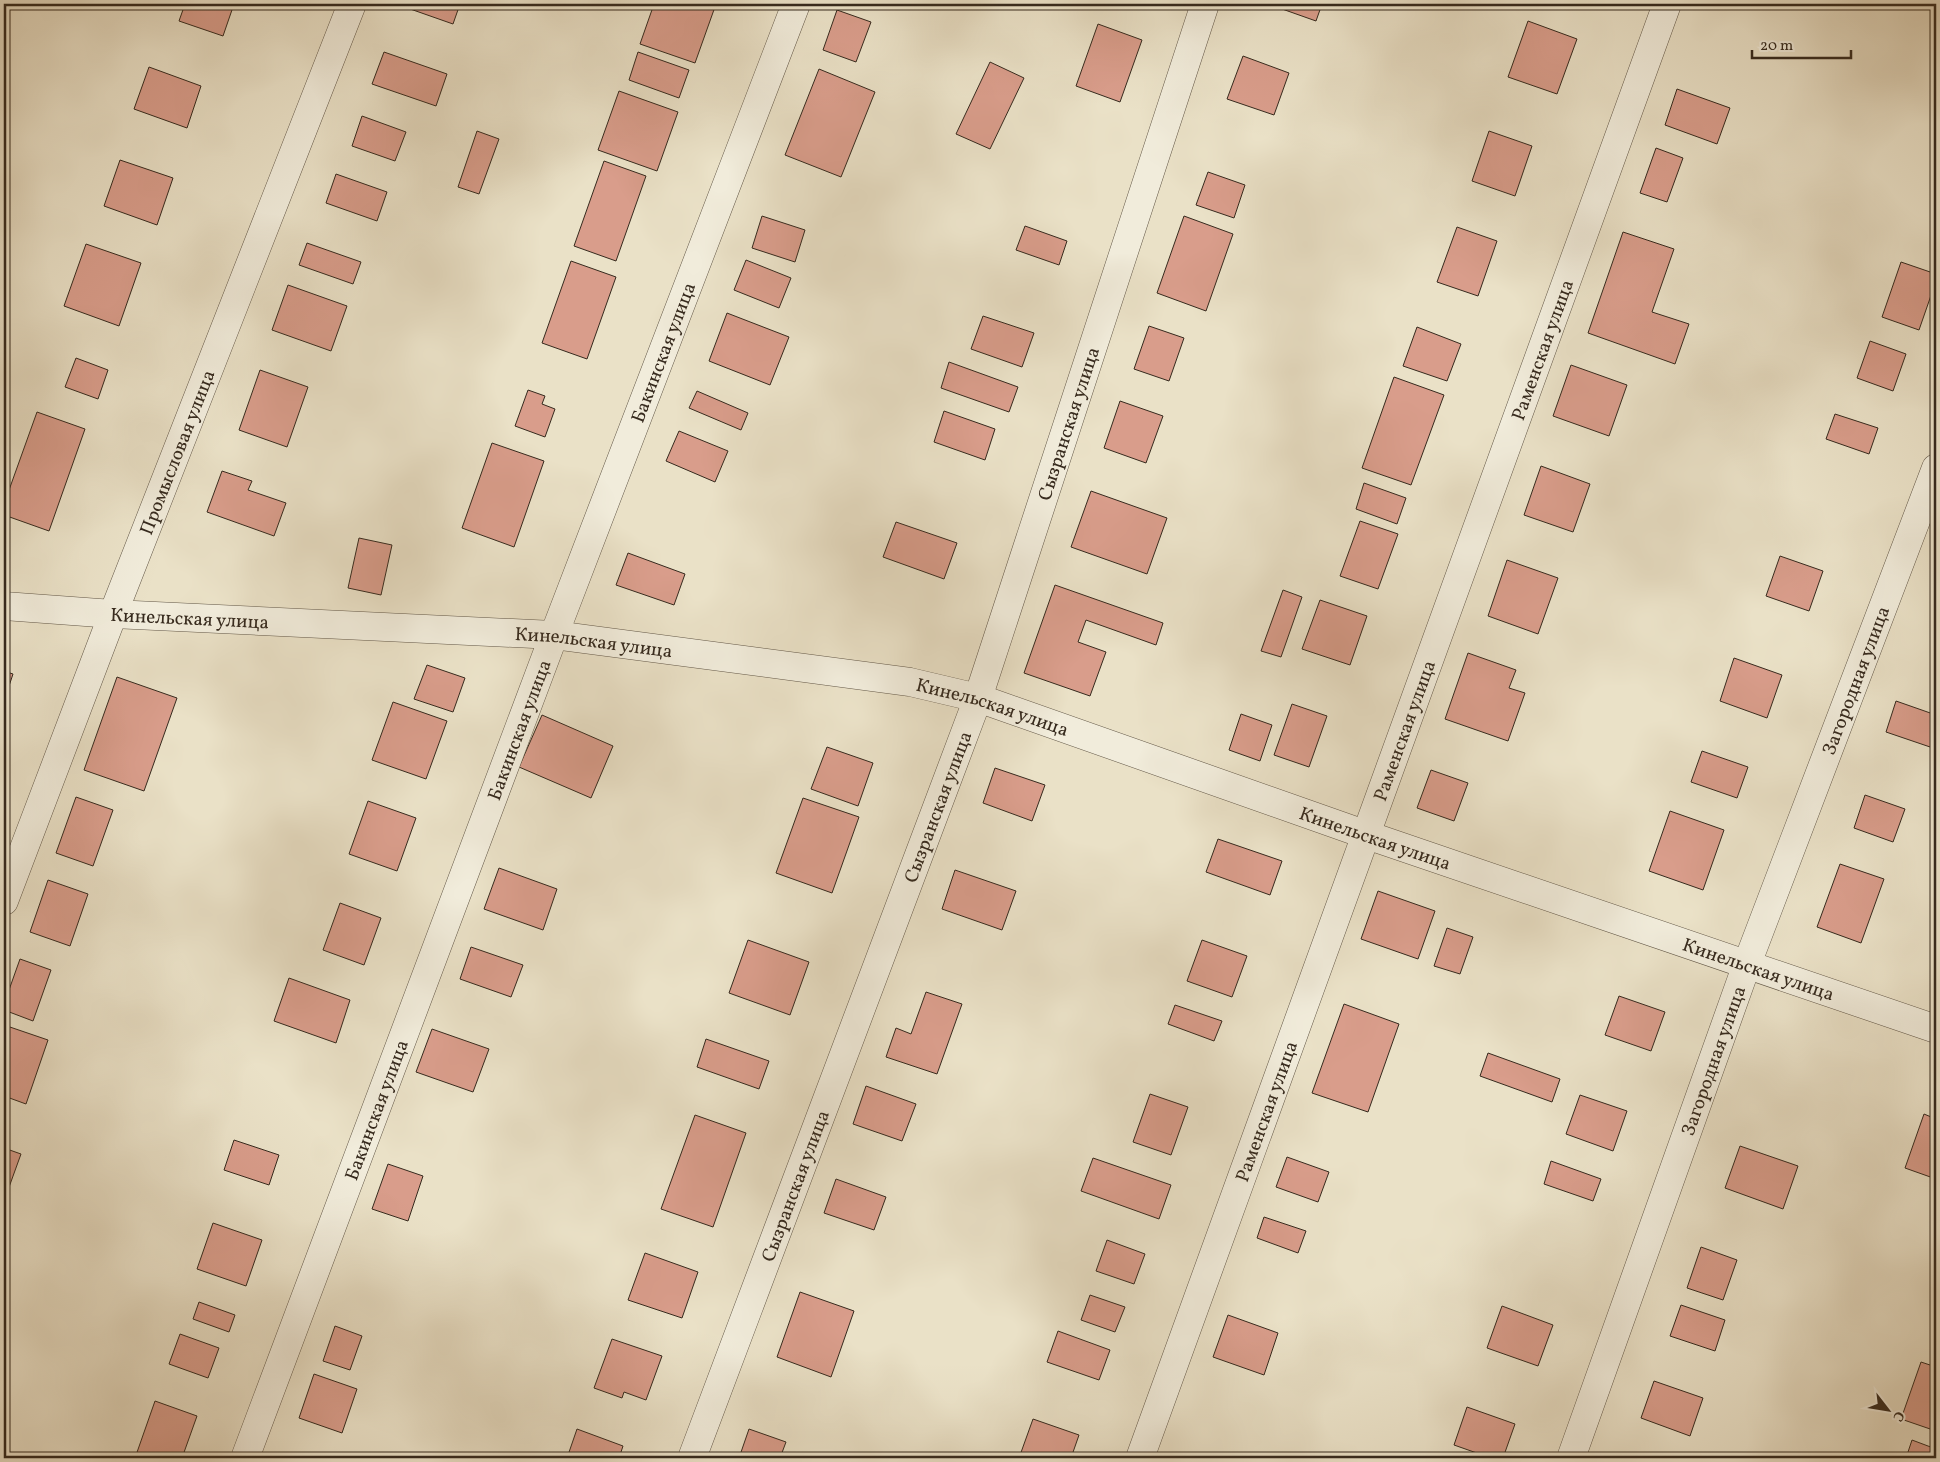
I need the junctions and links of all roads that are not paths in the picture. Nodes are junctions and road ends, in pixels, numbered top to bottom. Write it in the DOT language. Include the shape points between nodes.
graph roads {
  1 [pos="352,4"];
  2 [pos="796,4"];
  3 [pos="1205,4"];
  4 [pos="1667,4"];
  5 [pos="1936,468"];
  6 [pos="4,606"];
  7 [pos="113,614"];
  8 [pos="554,636"];
  9 [pos="978,698"];
  10 [pos="1364,834"];
  11 [pos="4,901"];
  12 [pos="1747,964"];
  13 [pos="1936,1029"];
  14 [pos="245,1458"];
  15 [pos="692,1458"];
  16 [pos="1140,1458"];
  17 [pos="1572,1458"];
  1 -- 7 [label="street, Промысловая улица"];
  2 -- 8 [label="street, Бакинская улица"];
  3 -- 9 [label="street, Сызранская улица"];
  4 -- 10 [label="street, Раменская улица"];
  5 -- 12 [label="street, Загородная улица"];
  6 -- 7 [label="street, Кинельская улица"];
  7 -- 8 [label="street, Кинельская улица"];
  7 -- 11 [label="street, Промысловая улица"];
  8 -- 9 [label="street, Кинельская улица" via="910,682"];
  8 -- 14 [label="street, Бакинская улица"];
  9 -- 10 [label="street, Кинельская улица"];
  9 -- 15 [label="street, Сызранская улица"];
  10 -- 12 [label="street, Кинельская улица"];
  10 -- 16 [label="street, Раменская улица"];
  12 -- 13 [label="street, Кинельская улица"];
  12 -- 17 [label="street, Загородная улица"];
}
